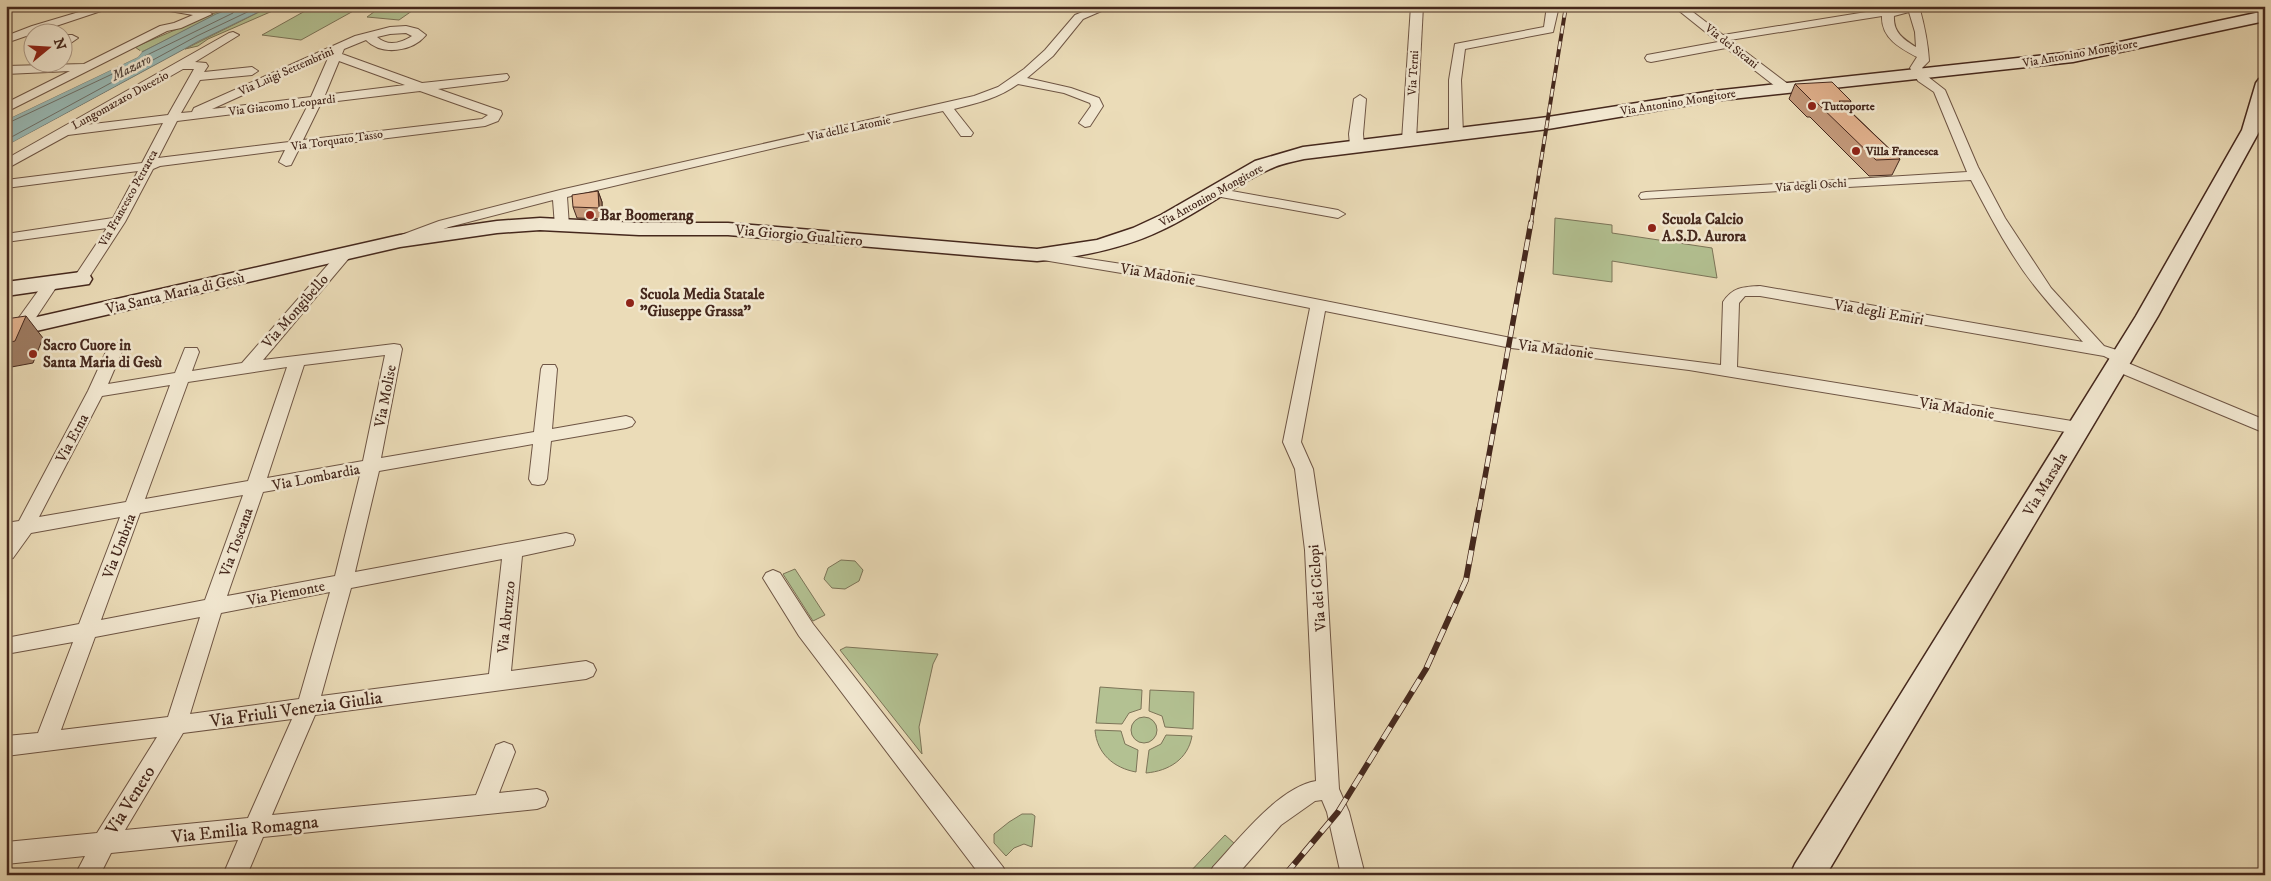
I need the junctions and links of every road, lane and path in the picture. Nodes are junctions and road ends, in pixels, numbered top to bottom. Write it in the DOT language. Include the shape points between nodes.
graph roads {
  1 [pos="80,6"];
  2 [pos="111,6"];
  3 [pos="158,6"];
  4 [pos="1108,6"];
  5 [pos="1417,6"];
  6 [pos="1553,6"];
  7 [pos="1678,6"];
  8 [pos="1913,7"];
  9 [pos="1093,8"];
  10 [pos="1897,10"];
  11 [pos="2265,16"];
  12 [pos="53,22"];
  13 [pos="67,22"];
  14 [pos="373,34"];
  15 [pos="233,35"];
  16 [pos="22,37"];
  17 [pos="7,40"];
  18 [pos="1726,41"];
  19 [pos="337,51"];
  20 [pos="1651,58"];
  21 [pos="1922,64"];
  22 [pos="183,65"];
  23 [pos="72,67"];
  24 [pos="87,67"];
  25 [pos="22,68"];
  26 [pos="6,70"];
  27 [pos="252,71"];
  28 [pos="196,77"];
  29 [pos="503,77"];
  30 [pos="1016,80"];
  31 [pos="1938,81"];
  32 [pos="2265,83"];
  33 [pos="423,87"];
  34 [pos="1784,87"];
  35 [pos="1360,99"];
  36 [pos="316,101"];
  37 [pos="6,108"];
  38 [pos="947,108"];
  39 [pos="171,120"];
  40 [pos="1085,123"];
  41 [pos="2258,130"];
  42 [pos="62,132"];
  43 [pos="966,133"];
  44 [pos="1456,135"];
  45 [pos="1409,140"];
  46 [pos="1357,145"];
  47 [pos="294,146"];
  48 [pos="286,162"];
  49 [pos="6,165"];
  50 [pos="147,166"];
  51 [pos="1976,176"];
  52 [pos="6,184"];
  53 [pos="1215,192"];
  54 [pos="560,194"];
  55 [pos="1646,196"];
  56 [pos="1338,214"];
  57 [pos="118,222"];
  58 [pos="562,226"];
  59 [pos="6,238"];
  60 [pos="400,241"];
  61 [pos="344,255"];
  62 [pos="1037,255"];
  63 [pos="81,279"];
  64 [pos="51,283"];
  65 [pos="6,290"];
  66 [pos="1319,304"];
  67 [pos="60,318"];
  68 [pos="14,329"];
  69 [pos="116,347"];
  70 [pos="191,352"];
  71 [pos="2112,357"];
  72 [pos="297,360"];
  73 [pos="247,368"];
  74 [pos="549,370"];
  75 [pos="1729,372"];
  76 [pos="182,378"];
  77 [pos="96,391"];
  78 [pos="626,422"];
  79 [pos="2265,427"];
  80 [pos="2078,428"];
  81 [pos="542,437"];
  82 [pos="371,466"];
  83 [pos="538,479"];
  84 [pos="255,488"];
  85 [pos="133,509"];
  86 [pos="16,529"];
  87 [pos="566,540"];
  88 [pos="513,550"];
  89 [pos="6,553"];
  90 [pos="773,578"];
  91 [pos="342,582"];
  92 [pos="213,607"];
  93 [pos="87,630"];
  94 [pos="6,646"];
  95 [pos="586,670"];
  96 [pos="499,683"];
  97 [pos="308,706"];
  98 [pos="176,725"];
  99 [pos="46,740"];
  100 [pos="6,746"];
  101 [pos="504,752"];
  102 [pos="1328,789"];
  103 [pos="537,799"];
  104 [pos="483,805"];
  105 [pos="254,828"];
  106 [pos="103,845"];
  107 [pos="6,853"];
  108 [pos="87,875"];
  109 [pos="235,875"];
  110 [pos="995,875"];
  111 [pos="1221,875"];
  112 [pos="1353,875"];
  113 [pos="1807,875"];
  1 -- 12 [label="street"];
  2 -- 13 [label="street"];
  3 -- 24 [label="street" via="206,14 164,28"];
  4 -- 9 [label="street, Via delle Latomie"];
  5 -- 45 [label="street, Via Terni"];
  6 -- 44 [label="street" via="1549,30 1459,46 1455,80"];
  7 -- 18 [label="street, Via dei Sicani"];
  8 -- 10 [label="street"];
  8 -- 21 [label="street" via="1920,32"];
  9 -- 30 [label="street, Via delle Latomie" via="1072,23 1049,53"];
  10 -- 18 [label="street"];
  10 -- 21 [label="street" via="1888,14 1890,31"];
  11 -- 31 [label="street, Via Antonino Mongitore"];
  14 -- 19 [label="street, Via Luigi Settembrini"];
  15 -- 22 [label="street, Lungomazaro Ducezio"];
  16 -- 17 [label="street"];
  18 -- 20 [label="street"];
  18 -- 34 [label="street, Via dei Sicani"];
  19 -- 33 [label="street, Via Torquato Tasso"];
  19 -- 36 [label="street"];
  19 -- 39 [label="street, Via Luigi Settembrini"];
  21 -- 31 [label="street, Via Antonino Mongitore"];
  21 -- 34 [label="street, Via Antonino Mongitore"];
  22 -- 28 [label="street" via="202,66"];
  22 -- 42 [label="street, Lungomazaro Ducezio"];
  23 -- 24 [label="street"];
  24 -- 37 [label="street"];
  25 -- 26 [label="street"];
  27 -- 28 [label="street"];
  28 -- 39 [label="street, Via Francesco Petrarca"];
  29 -- 33 [label="street, Via Giacomo Leopardi"];
  30 -- 38 [label="street, Via delle Latomie" via="994,93"];
  30 -- 40 [label="street" via="1068,90 1095,101 1097,106"];
  31 -- 51 [label="street"];
  32 -- 41 [label="street, Via Marsala"];
  33 -- 36 [label="street, Via Giacomo Leopardi"];
  33 -- 47 [label="street, Via Torquato Tasso" via="496,114 485,122"];
  34 -- 44 [label="street, Via Antonino Mongitore"];
  35 -- 46 [label="street"];
  36 -- 39 [label="street, Via Giacomo Leopardi"];
  36 -- 47 [label="street"];
  38 -- 43 [label="street"];
  38 -- 54 [label="street, Via delle Latomie"];
  39 -- 42 [label="street, Via Giacomo Leopardi"];
  39 -- 50 [label="street, Via Francesco Petrarca"];
  41 -- 71 [label="street, Via Marsala" via="2146,316"];
  42 -- 49 [label="street, Lungomazaro Ducezio"];
  44 -- 45 [label="street, Via Antonino Mongitore"];
  45 -- 46 [label="street, Via Antonino Mongitore"];
  46 -- 53 [label="street, Via Antonino Mongitore" via="1281,159"];
  47 -- 48 [label="street"];
  47 -- 50 [label="street, Via Torquato Tasso"];
  50 -- 52 [label="street, Via Torquato Tasso"];
  50 -- 57 [label="street, Via Francesco Petrarca"];
  51 -- 55 [label="street, Via degli Oschi"];
  51 -- 71 [label="street" via="2024,261 2046,291"];
  53 -- 56 [label="street"];
  53 -- 62 [label="street, Via Antonino Mongitore" via="1157,225 1110,244"];
  54 -- 58 [label="street"];
  54 -- 60 [label="street, Via delle Latomie" via="444,224"];
  57 -- 59 [label="street"];
  57 -- 63 [label="street, Via Francesco Petrarca"];
  58 -- 60 [label="street, Via Giorgio Gualtiero" via="497,227"];
  58 -- 62 [label="street, Via Giorgio Gualtiero" via="728,229"];
  60 -- 61 [label="street, Via Santa Maria di Gesù"];
  61 -- 67 [label="street, Via Santa Maria di Gesù"];
  61 -- 73 [label="street, Via Mongibello"];
  62 -- 66 [label="street, Via Madonie"];
  63 -- 64 [label="street"];
  63 -- 67 [label="street, Via Francesco Petrarca"];
  64 -- 65 [label="street"];
  64 -- 68 [label="street"];
  66 -- 75 [label="street, Via Madonie" via="1511,343"];
  66 -- 102 [label="street, Via dei Ciclopi" via="1292,442 1304,469 1315,550"];
  67 -- 68 [label="street, Via Santa Maria di Gesù"];
  69 -- 77 [label="street, Via Etna"];
  70 -- 76 [label="street, Via Umbria"];
  71 -- 75 [label="street, Via degli Emiri" via="1760,291 1741,292 1731,302"];
  71 -- 79 [label="street"];
  71 -- 80 [label="street, Via Marsala"];
  72 -- 73 [label="street, Via Molise"];
  72 -- 82 [label="street, Via Molise" via="394,349"];
  72 -- 84 [label="street, Via Toscana"];
  73 -- 76 [label="street, Via Molise"];
  74 -- 81 [label="street"];
  75 -- 80 [label="street, Via Madonie"];
  76 -- 77 [label="street, Via Molise"];
  76 -- 85 [label="street, Via Umbria"];
  77 -- 86 [label="street, Via Etna"];
  78 -- 81 [label="street, Via Lombardia"];
  80 -- 113 [label="street, Via Marsala"];
  81 -- 82 [label="street, Via Lombardia"];
  81 -- 83 [label="street"];
  82 -- 84 [label="street, Via Lombardia"];
  82 -- 91 [label="street, Via Molise"];
  84 -- 85 [label="street, Via Lombardia"];
  84 -- 92 [label="street, Via Toscana"];
  85 -- 86 [label="street, Via Lombardia"];
  85 -- 93 [label="street, Via Umbria"];
  86 -- 89 [label="street, Via Etna"];
  87 -- 88 [label="street, Via Piemonte"];
  88 -- 91 [label="street, Via Piemonte"];
  88 -- 96 [label="street, Via Abruzzo"];
  90 -- 110 [label="street" via="806,630"];
  91 -- 92 [label="street, Via Piemonte"];
  91 -- 97 [label="street, Via Molise"];
  92 -- 93 [label="street, Via Piemonte"];
  92 -- 98 [label="street, Via Toscana"];
  93 -- 94 [label="street, Via Piemonte"];
  93 -- 99 [label="street, Via Umbria"];
  95 -- 96 [label="street, Via Friuli Venezia Giulia"];
  96 -- 97 [label="street, Via Friuli Venezia Giulia"];
  97 -- 98 [label="street, Via Friuli Venezia Giulia"];
  97 -- 105 [label="street, Via Molise"];
  98 -- 99 [label="street, Via Friuli Venezia Giulia"];
  98 -- 106 [label="street, Via Veneto"];
  99 -- 100 [label="street, Via Friuli Venezia Giulia"];
  101 -- 104 [label="street"];
  102 -- 111 [label="street" via="1310,792 1273,818"];
  102 -- 112 [label="street, Via dei Ciclopi" via="1338,812"];
  103 -- 104 [label="street, Via Emilia Romagna"];
  104 -- 105 [label="street, Via Emilia Romagna"];
  105 -- 106 [label="street, Via Emilia Romagna"];
  105 -- 109 [label="street, Via Molise"];
  106 -- 107 [label="street, Via Emilia Romagna"];
  106 -- 108 [label="street, Via Veneto"];
}
